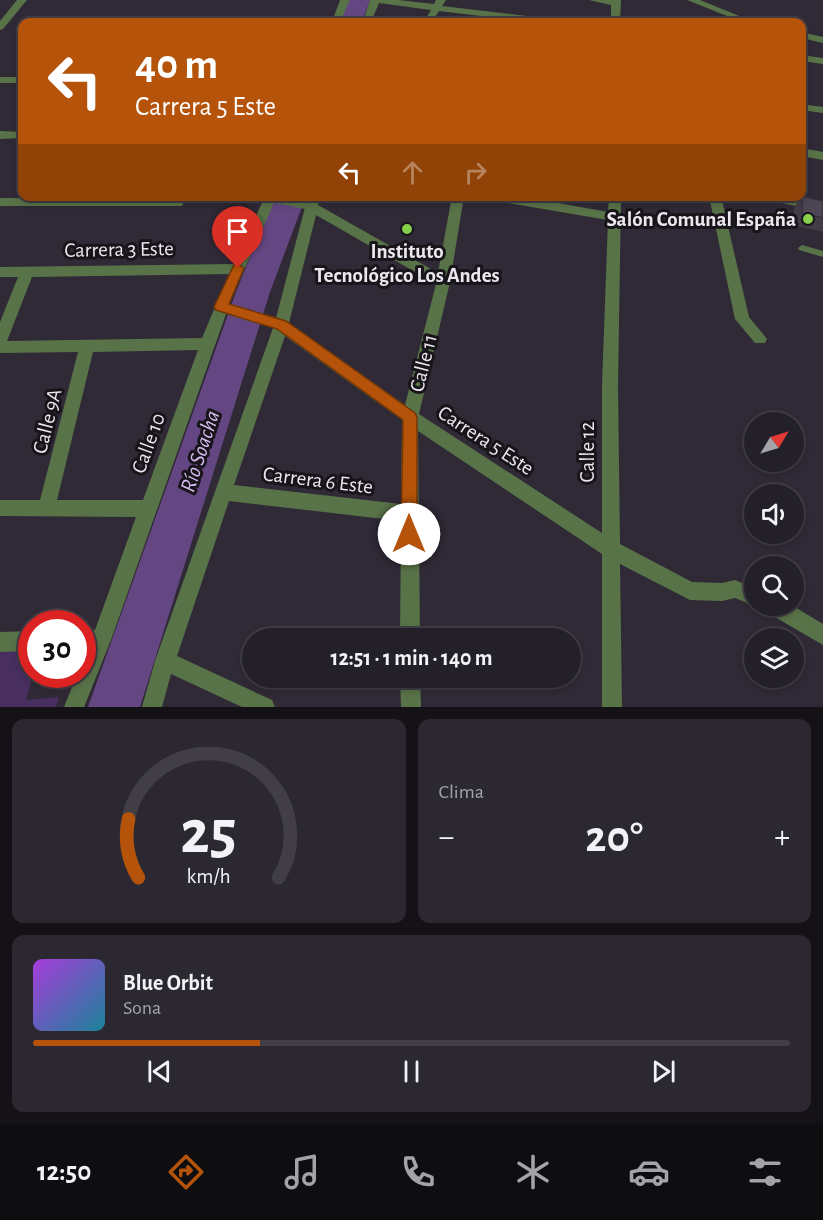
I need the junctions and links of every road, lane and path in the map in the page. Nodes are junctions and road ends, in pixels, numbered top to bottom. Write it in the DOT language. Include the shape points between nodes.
graph roads {
  1 [pos="22,0"];
  2 [pos="345,0"];
  3 [pos="376,0"];
  4 [pos="594,0"];
  5 [pos="692,0"];
  6 [pos="616,2"];
  7 [pos="438,3"];
  8 [pos="0,12"];
  9 [pos="14,12"];
  10 [pos="338,18"];
  11 [pos="369,18"];
  12 [pos="430,18"];
  13 [pos="527,18"];
  14 [pos="616,18"];
  15 [pos="739,18"];
  16 [pos="0,27"];
  17 [pos="806,36"];
  18 [pos="823,40"];
  19 [pos="806,59"];
  20 [pos="823,61"];
  21 [pos="0,80"];
  22 [pos="18,80"];
  23 [pos="806,108"];
  24 [pos="823,110"];
  25 [pos="0,135"];
  26 [pos="18,135"];
  27 [pos="806,153"];
  28 [pos="823,156"];
  29 [pos="18,201"];
  30 [pos="270,201"];
  31 [pos="294,201"];
  32 [pos="457,201"];
  33 [pos="520,201"];
  34 [pos="615,201"];
  35 [pos="716,201"];
  36 [pos="791,201"];
  37 [pos="0,202"];
  38 [pos="310,203"];
  39 [pos="823,208"];
  40 [pos="614,217"];
  41 [pos="802,248"];
  42 [pos="823,254"];
  43 [pos="238,268"];
  44 [pos="0,272"];
  45 [pos="27,272"];
  46 [pos="443,282"];
  47 [pos="221,307"];
  48 [pos="281,325"];
  49 [pos="760,339"];
  50 [pos="0,340"];
  51 [pos="207,344"];
  52 [pos="87,345"];
  53 [pos="0,347"];
  54 [pos="410,417"];
  55 [pos="223,492"];
  56 [pos="0,507"];
  57 [pos="47,507"];
  58 [pos="148,509"];
  59 [pos="409,513"];
  60 [pos="609,548"];
  61 [pos="744,593"];
  62 [pos="791,616"];
  63 [pos="410,628"];
  64 [pos="96,631"];
  65 [pos="823,635"];
  66 [pos="18,641"];
  67 [pos="0,642"];
  68 [pos="165,661"];
  69 [pos="79,688"];
  70 [pos="410,688"];
  71 [pos="74,707"];
  72 [pos="152,707"];
  73 [pos="265,707"];
  74 [pos="411,707"];
  75 [pos="612,707"];
  1 -- 9 [label="street"];
  2 -- 10 [label="street"];
  3 -- 7 [label="street"];
  3 -- 11 [label="street"];
  4 -- 6 [label="street"];
  5 -- 15 [label="street"];
  6 -- 14 [label="street"];
  7 -- 12 [label="street"];
  7 -- 13 [label="street"];
  8 -- 9 [label="street"];
  9 -- 16 [label="street"];
  17 -- 18 [label="street"];
  19 -- 20 [label="street"];
  21 -- 22 [label="street"];
  23 -- 24 [label="street"];
  25 -- 26 [label="street"];
  27 -- 28 [label="street"];
  29 -- 37 [label="street"];
  30 -- 43 [label="street, Calle 10"];
  31 -- 38 [label="street"];
  32 -- 46 [label="street, Calle 11"];
  33 -- 40 [label="street"];
  34 -- 40 [label="street, Calle 12"];
  35 -- 49 [label="street" via="742,319"];
  36 -- 39 [label="street"];
  38 -- 46 [label="street"];
  38 -- 48 [label="street"];
  40 -- 60 [label="street, Calle 12"];
  41 -- 42 [label="lane"];
  43 -- 45 [label="street, Carrera 3 Este"];
  43 -- 47 [label="street, Calle 10"];
  44 -- 45 [label="street, Carrera 3 Este"];
  45 -- 50 [label="street"];
  46 -- 54 [label="street, Calle 11"];
  47 -- 48 [label="street, Carrera 5 Este"];
  47 -- 51 [label="street, Calle 10"];
  48 -- 54 [label="street, Carrera 5 Este"];
  48 -- 55 [label="street"];
  51 -- 52 [label="street"];
  51 -- 58 [label="street, Calle 10"];
  52 -- 53 [label="street"];
  52 -- 57 [label="street, Calle 9A"];
  54 -- 59 [label="street, Calle 11"];
  54 -- 60 [label="street, Carrera 5 Este"];
  55 -- 59 [label="street, Carrera 6 Este"];
  55 -- 68 [label="street"];
  56 -- 57 [label="street"];
  57 -- 58 [label="street"];
  58 -- 64 [label="street, Calle 10"];
  59 -- 63 [label="street, Calle 11"];
  60 -- 61 [label="street, Carrera 5 Este" via="690,591 735,589"];
  60 -- 75 [label="street, Calle 12"];
  62 -- 65 [label="street"];
  66 -- 67 [label="street"];
  68 -- 72 [label="street"];
  68 -- 73 [label="street"];
  69 -- 71 [label="street, Calle 10"];
  70 -- 74 [label="street"];
}
